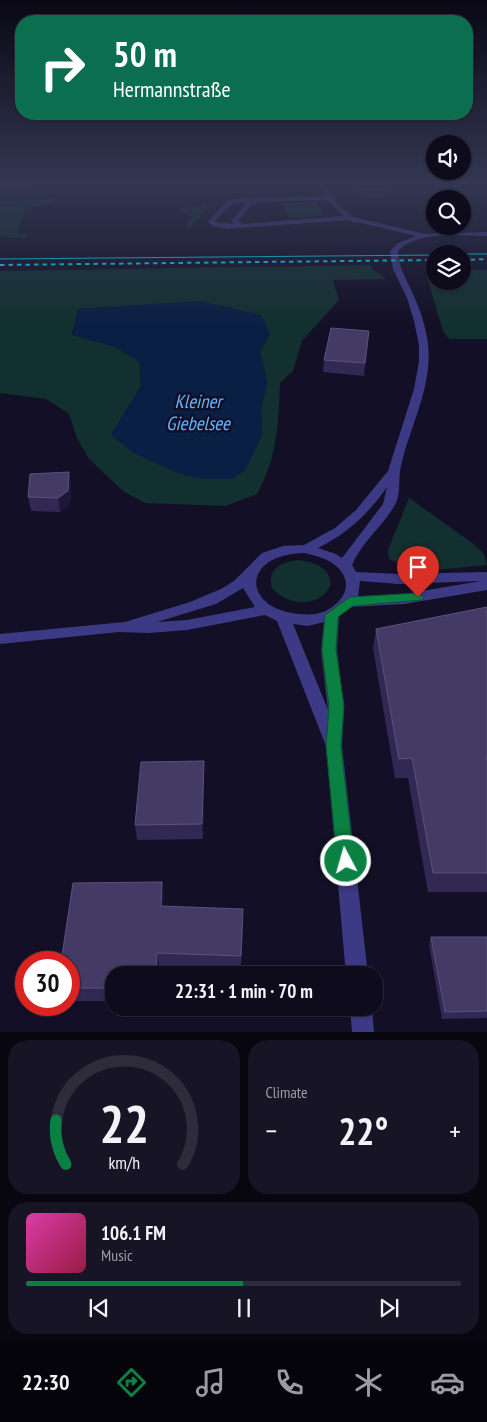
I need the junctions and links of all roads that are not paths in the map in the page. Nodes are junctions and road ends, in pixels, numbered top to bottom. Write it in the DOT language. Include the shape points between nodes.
graph roads {
  1 [pos="371,230"];
  2 [pos="400,230"];
  3 [pos="487,234"];
  4 [pos="424,236"];
  5 [pos="408,240"];
  6 [pos="394,472"];
  7 [pos="306,549"];
  8 [pos="349,571"];
  9 [pos="251,573"];
  10 [pos="487,577"];
  11 [pos="487,585"];
  12 [pos="350,602"];
  13 [pos="266,610"];
  14 [pos="332,615"];
  15 [pos="283,618"];
  16 [pos="119,627"];
  17 [pos="0,640"];
  18 [pos="334,746"];
  19 [pos="356,966"];
  20 [pos="362,1016"];
  21 [pos="363,1032"];
  1 -- 5 [label="street"];
  2 -- 4 [label="street"];
  3 -- 4 [label="street"];
  4 -- 5 [label="street"];
  5 -- 6 [label="street" via="400,244 394,255 421,332 424,360 419,394"];
  6 -- 7 [label="street" via="348,524"];
  6 -- 8 [label="street" via="390,502 356,543"];
  7 -- 8 [label="street" via="328,555"];
  7 -- 9 [label="street" via="272,554 256,565"];
  8 -- 10 [label="street" via="399,580"];
  8 -- 12 [label="street" via="354,592"];
  9 -- 13 [label="street" via="249,588 252,596"];
  9 -- 16 [label="street" via="239,586 221,595"];
  11 -- 12 [label="street" via="404,599"];
  12 -- 14 [label="street"];
  13 -- 15 [label="street"];
  13 -- 16 [label="street" via="187,625"];
  14 -- 15 [label="street" via="308,620"];
  14 -- 18 [label="street" via="329,650 336,706"];
  15 -- 18 [label="street"];
  16 -- 17 [label="street"];
  18 -- 19 [label="street"];
  20 -- 21 [label="street"];
}
